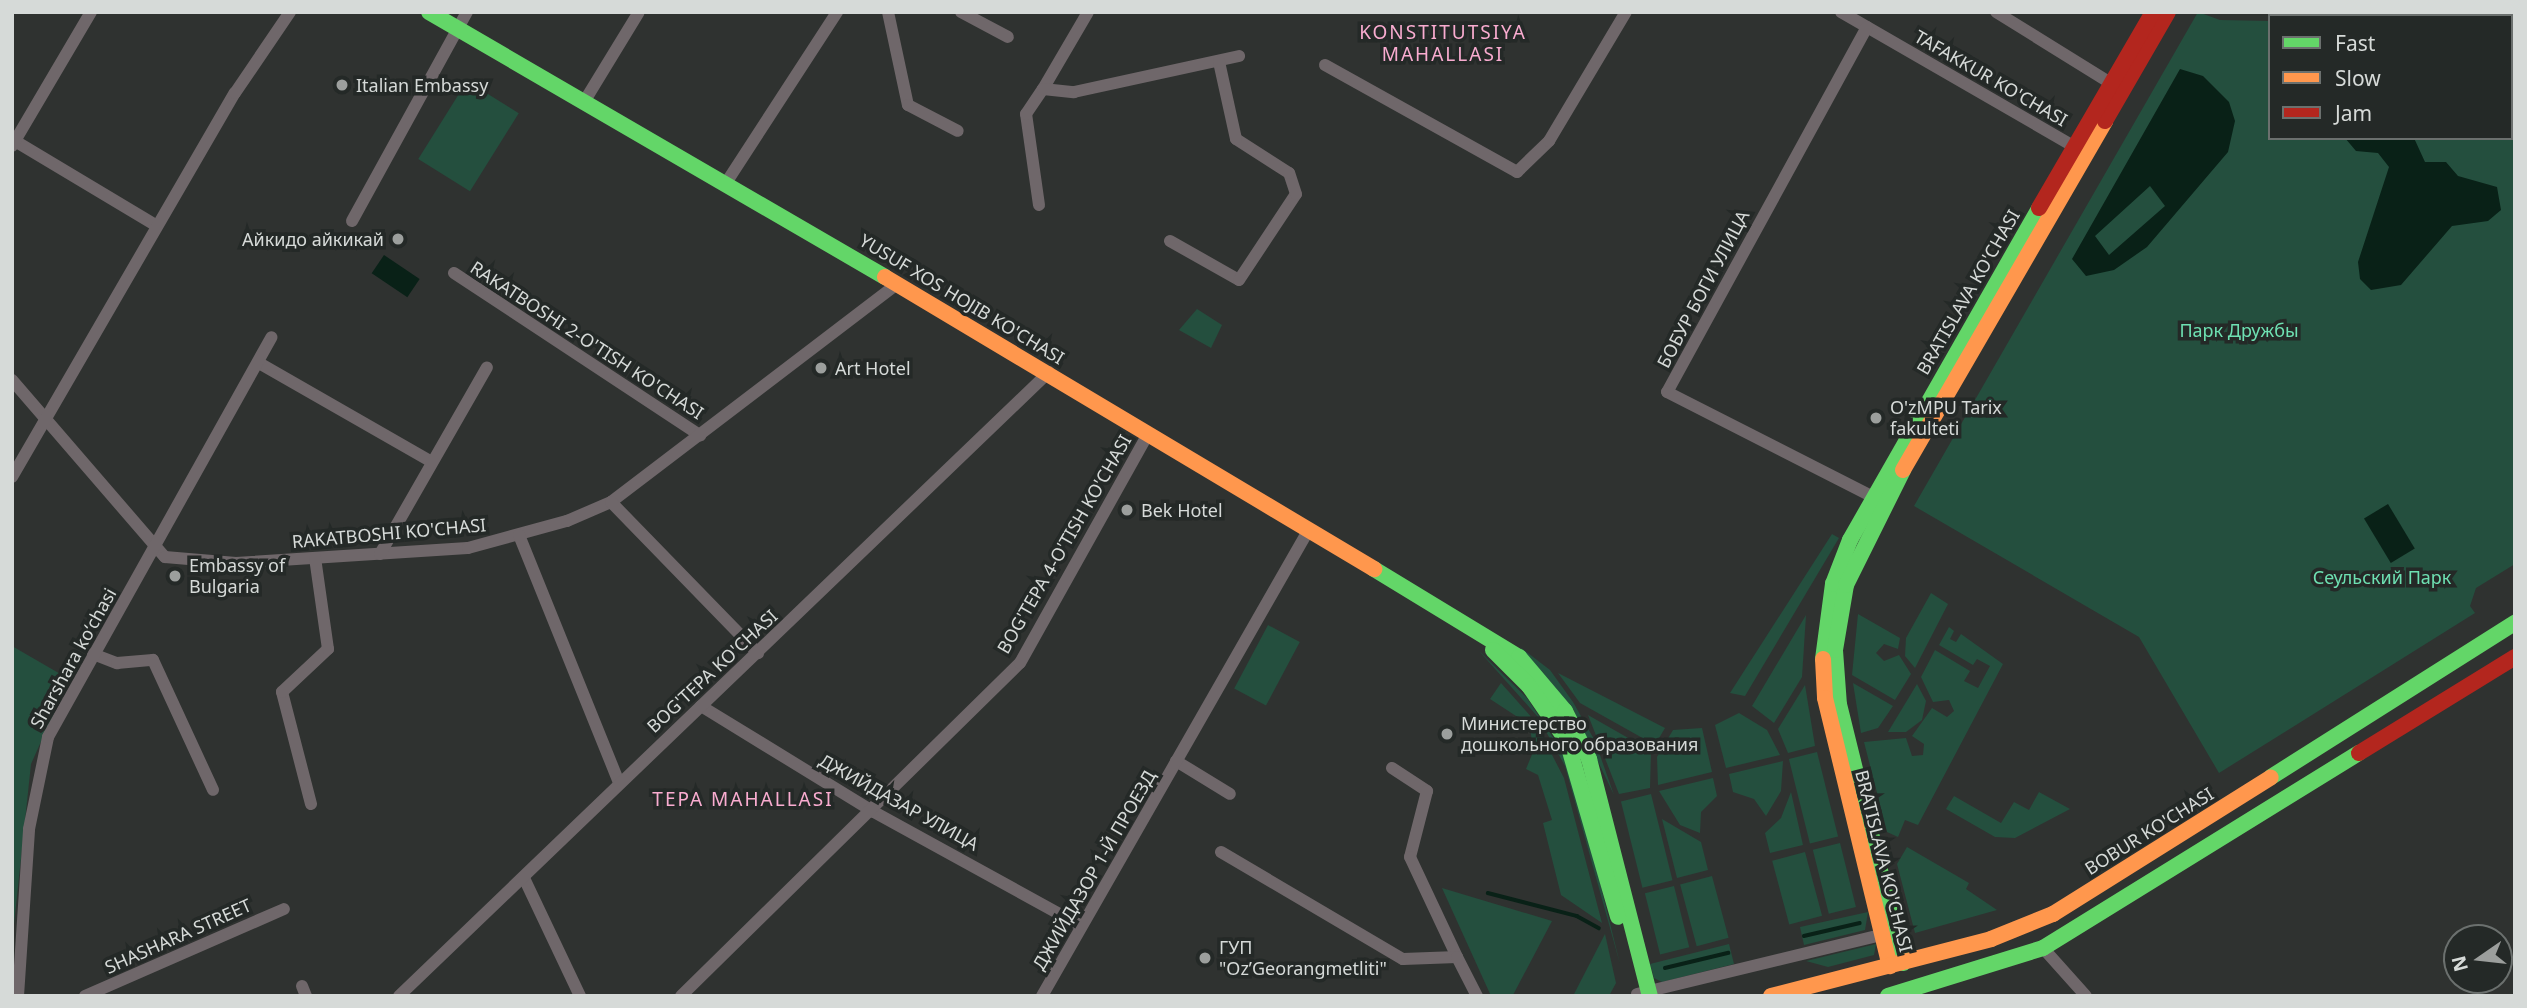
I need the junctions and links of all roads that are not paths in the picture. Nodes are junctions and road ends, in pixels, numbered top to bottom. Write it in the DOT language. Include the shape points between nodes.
graph roads {
  1 [pos="91,12"];
  2 [pos="290,12"];
  3 [pos="429,12"];
  4 [pos="467,12"];
  5 [pos="639,12"];
  6 [pos="837,12"];
  7 [pos="888,12"];
  8 [pos="961,12"];
  9 [pos="1088,12"];
  10 [pos="1626,12"];
  11 [pos="1841,12"];
  12 [pos="1996,12"];
  13 [pos="2152,12"];
  14 [pos="2168,12"];
  15 [pos="1867,27"];
  16 [pos="458,29"];
  17 [pos="1008,37"];
  18 [pos="1239,56"];
  19 [pos="1219,62"];
  20 [pos="1325,65"];
  21 [pos="2117,87"];
  22 [pos="1043,89"];
  23 [pos="584,102"];
  24 [pos="958,131"];
  25 [pos="14,144"];
  26 [pos="2080,150"];
  27 [pos="726,183"];
  28 [pos="1039,205"];
  29 [pos="352,221"];
  30 [pos="156,226"];
  31 [pos="1170,241"];
  32 [pos="454,273"];
  33 [pos="897,284"];
  34 [pos="272,337"];
  35 [pos="259,363"];
  36 [pos="487,366"];
  37 [pos="1049,372"];
  38 [pos="12,380"];
  39 [pos="46,419"];
  40 [pos="1148,434"];
  41 [pos="700,435"];
  42 [pos="430,461"];
  43 [pos="12,477"];
  44 [pos="1879,499"];
  45 [pos="611,502"];
  46 [pos="1308,531"];
  47 [pos="519,535"];
  48 [pos="155,551"];
  49 [pos="380,554"];
  50 [pos="315,558"];
  51 [pos="2515,623"];
  52 [pos="758,653"];
  53 [pos="93,654"];
  54 [pos="2515,657"];
  55 [pos="701,706"];
  56 [pos="2339,735"];
  57 [pos="2354,760"];
  58 [pos="1176,761"];
  59 [pos="1392,768"];
  60 [pos="619,782"];
  61 [pos="213,790"];
  62 [pos="1230,794"];
  63 [pos="311,804"];
  64 [pos="874,812"];
  65 [pos="2163,845"];
  66 [pos="1221,852"];
  67 [pos="2178,870"];
  68 [pos="524,878"];
  69 [pos="284,909"];
  70 [pos="1081,926"];
  71 [pos="1889,933"];
  72 [pos="2043,948"];
  73 [pos="1457,957"];
  74 [pos="1896,965"];
  75 [pos="1643,994"];
  76 [pos="1776,995"];
  77 [pos="18,996"];
  78 [pos="85,996"];
  79 [pos="399,996"];
  80 [pos="580,996"];
  81 [pos="681,996"];
  82 [pos="1042,996"];
  83 [pos="1477,996"];
  84 [pos="1888,996"];
  85 [pos="2086,996"];
  1 -- 25 [label="street"];
  2 -- 30 [label="street"];
  3 -- 16 [label="main road, YUSUF XOS HOJIB KO'CHASI"];
  4 -- 16 [label="street"];
  5 -- 23 [label="street"];
  6 -- 27 [label="street"];
  7 -- 24 [label="street" via="908,105"];
  8 -- 17 [label="street"];
  9 -- 22 [label="street"];
  10 -- 20 [label="street" via="1549,141 1517,172"];
  11 -- 15 [label="street, TAFAKKUR KO'CHASI"];
  12 -- 21 [label="street"];
  13 -- 21 [label="main road, BRATISLAVA KO'CHASI"];
  14 -- 21 [label="main road, BRATISLAVA KO'CHASI"];
  15 -- 26 [label="street, TAFAKKUR KO'CHASI"];
  15 -- 44 [label="street, БОБУР БОГИ УЛИЦА" via="1668,392"];
  16 -- 23 [label="main road, YUSUF XOS HOJIB KO'CHASI"];
  16 -- 29 [label="street"];
  18 -- 19 [label="street"];
  19 -- 22 [label="street" via="1074,92"];
  19 -- 31 [label="street" via="1236,139 1289,173 1296,194 1239,280"];
  21 -- 26 [label="main road, BRATISLAVA KO'CHASI"];
  22 -- 28 [label="street" via="1026,114"];
  23 -- 27 [label="main road, YUSUF XOS HOJIB KO'CHASI"];
  25 -- 30 [label="street"];
  26 -- 44 [label="main road, BRATISLAVA KO'CHASI"];
  27 -- 33 [label="main road, YUSUF XOS HOJIB KO'CHASI"];
  30 -- 39 [label="street"];
  32 -- 41 [label="street, RAKATBOSHI 2-O'TISH KO'CHASI"];
  33 -- 37 [label="main road, YUSUF XOS HOJIB KO'CHASI"];
  33 -- 41 [label="street, RAKATBOSHI KO'CHASI"];
  34 -- 35 [label="street, Sharshara koʻchasi"];
  35 -- 42 [label="street"];
  35 -- 48 [label="street, Sharshara koʻchasi"];
  36 -- 42 [label="street"];
  37 -- 40 [label="main road, YUSUF XOS HOJIB KO'CHASI"];
  37 -- 52 [label="street, BOG'TEPA KO'CHASI"];
  38 -- 39 [label="street"];
  39 -- 43 [label="street"];
  39 -- 48 [label="street"];
  40 -- 46 [label="main road, YUSUF XOS HOJIB KO'CHASI"];
  40 -- 64 [label="street, BOG'TEPA 4-O'TISH KO'CHASI" via="1020,663"];
  41 -- 45 [label="street, RAKATBOSHI KO'CHASI"];
  42 -- 49 [label="street"];
  44 -- 71 [label="main road, BRATISLAVA KO'CHASI" via="1846,585 1835,668"];
  45 -- 47 [label="street, RAKATBOSHI KO'CHASI"];
  45 -- 52 [label="street"];
  46 -- 58 [label="street, ДЖИЙДАЗОР 1-Й ПРОЕЗД"];
  46 -- 75 [label="main road, YUSUF XOS HOJIB KO'CHASI" via="1529,667 1578,735 1602,802"];
  47 -- 49 [label="street, RAKATBOSHI KO'CHASI" via="468,548"];
  47 -- 60 [label="street"];
  48 -- 50 [label="street, RAKATBOSHI KO'CHASI" via="190,561"];
  48 -- 53 [label="street, Sharshara koʻchasi"];
  49 -- 50 [label="street, RAKATBOSHI KO'CHASI"];
  50 -- 63 [label="street, RAKATBOSHI KO'CHASI" via="328,649 282,692"];
  51 -- 56 [label="main road, BOBUR KO'CHASI"];
  52 -- 55 [label="street, BOG'TEPA KO'CHASI"];
  53 -- 61 [label="street" via="117,663 153,660"];
  53 -- 77 [label="street, Sharshara koʻchasi" via="38,768"];
  54 -- 57 [label="main road"];
  55 -- 60 [label="street, BOG'TEPA KO'CHASI"];
  55 -- 64 [label="street, ДЖИЙДАЗАР УЛИЦА"];
  56 -- 57 [label="main road" via="2340,751"];
  56 -- 65 [label="main road, BOBUR KO'CHASI"];
  57 -- 67 [label="main road"];
  58 -- 62 [label="street"];
  58 -- 70 [label="street, ДЖИЙДАЗОР 1-Й ПРОЕЗД"];
  59 -- 73 [label="street" via="1427,791 1409,857"];
  60 -- 68 [label="street, BOG'TEPA KO'CHASI"];
  64 -- 70 [label="street, ДЖИЙДАЗАР УЛИЦА"];
  64 -- 81 [label="street, BOG'TEPA 4-O'TISH KO'CHASI"];
  65 -- 67 [label="main road" via="2176,854"];
  65 -- 74 [label="main road, BOBUR KO'CHASI" via="2039,921"];
  66 -- 73 [label="street" via="1404,959"];
  67 -- 72 [label="main road"];
  68 -- 79 [label="street, BOG'TEPA KO'CHASI"];
  68 -- 80 [label="street"];
  69 -- 78 [label="street, SHASHARA STREET"];
  70 -- 82 [label="street, ДЖИЙДАЗОР 1-Й ПРОЕЗД"];
  71 -- 74 [label="main road, BRATISLAVA KO'CHASI"];
  71 -- 75 [label="street"];
  72 -- 84 [label="main road"];
  72 -- 85 [label="street"];
  73 -- 83 [label="street"];
  74 -- 76 [label="main road, BOBUR KO'CHASI"];
}
